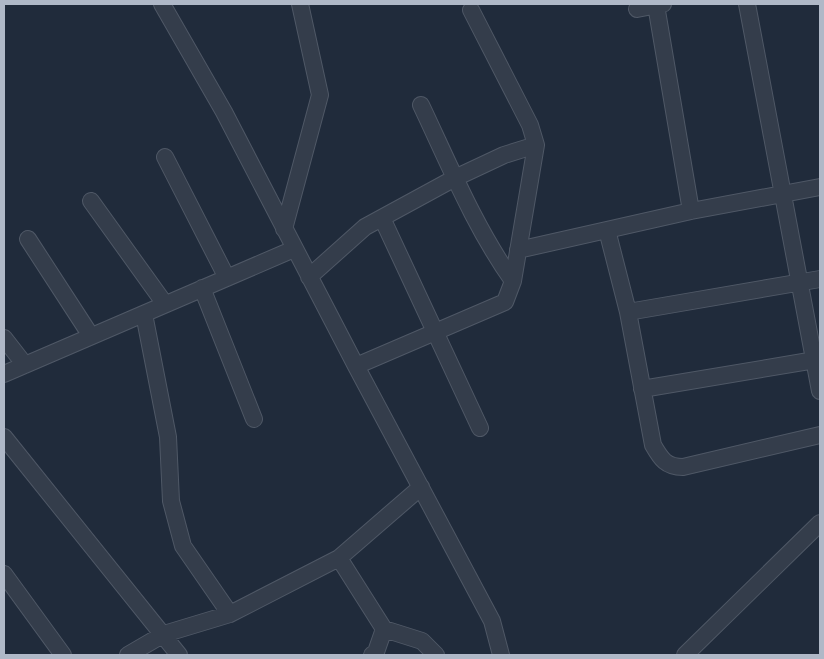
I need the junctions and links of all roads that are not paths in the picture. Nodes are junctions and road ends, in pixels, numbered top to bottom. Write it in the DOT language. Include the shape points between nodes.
graph roads {
  1 [pos="162,4"];
  2 [pos="300,4"];
  3 [pos="659,4"];
  4 [pos="747,4"];
  5 [pos="636,9"];
  6 [pos="471,10"];
  7 [pos="421,105"];
  8 [pos="536,145"];
  9 [pos="164,157"];
  10 [pos="455,178"];
  11 [pos="820,186"];
  12 [pos="783,195"];
  13 [pos="91,201"];
  14 [pos="691,210"];
  15 [pos="382,218"];
  16 [pos="284,228"];
  17 [pos="607,230"];
  18 [pos="28,239"];
  19 [pos="294,249"];
  20 [pos="518,250"];
  21 [pos="310,277"];
  22 [pos="228,278"];
  23 [pos="820,279"];
  24 [pos="513,281"];
  25 [pos="800,282"];
  26 [pos="202,288"];
  27 [pos="165,304"];
  28 [pos="628,312"];
  29 [pos="144,314"];
  30 [pos="436,331"];
  31 [pos="91,336"];
  32 [pos="4,338"];
  33 [pos="816,360"];
  34 [pos="24,365"];
  35 [pos="356,366"];
  36 [pos="4,374"];
  37 [pos="642,389"];
  38 [pos="820,391"];
  39 [pos="254,419"];
  40 [pos="480,428"];
  41 [pos="820,435"];
  42 [pos="4,437"];
  43 [pos="421,487"];
  44 [pos="820,523"];
  45 [pos="339,558"];
  46 [pos="4,574"];
  47 [pos="230,614"];
  48 [pos="384,629"];
  49 [pos="164,634"];
  50 [pos="63,655"];
  51 [pos="128,655"];
  52 [pos="179,655"];
  53 [pos="372,655"];
  54 [pos="436,655"];
  55 [pos="502,655"];
  56 [pos="685,655"];
  1 -- 16 [label="street" via="224,112"];
  2 -- 16 [label="street" via="320,95"];
  3 -- 5 [label="street"];
  3 -- 14 [label="street"];
  4 -- 12 [label="street"];
  6 -- 8 [label="street" via="530,125"];
  7 -- 10 [label="street"];
  8 -- 10 [label="street" via="504,155"];
  8 -- 20 [label="street"];
  9 -- 22 [label="street"];
  10 -- 15 [label="street"];
  10 -- 24 [label="street" via="498,260"];
  11 -- 12 [label="street"];
  12 -- 14 [label="street"];
  12 -- 25 [label="street"];
  13 -- 27 [label="street"];
  14 -- 17 [label="street"];
  15 -- 21 [label="street"];
  15 -- 30 [label="street"];
  16 -- 19 [label="street"];
  17 -- 20 [label="street"];
  17 -- 28 [label="street"];
  18 -- 31 [label="street"];
  19 -- 21 [label="street"];
  19 -- 22 [label="street"];
  20 -- 24 [label="street"];
  21 -- 35 [label="street"];
  22 -- 26 [label="street"];
  23 -- 25 [label="street"];
  24 -- 30 [label="street" via="505,302"];
  25 -- 28 [label="street"];
  25 -- 33 [label="street"];
  26 -- 27 [label="street"];
  26 -- 39 [label="street"];
  27 -- 29 [label="street"];
  28 -- 37 [label="street"];
  29 -- 31 [label="street"];
  29 -- 47 [label="street" via="168,436 171,501 183,546"];
  30 -- 35 [label="street"];
  30 -- 40 [label="street"];
  31 -- 34 [label="street"];
  32 -- 34 [label="street"];
  33 -- 37 [label="street"];
  33 -- 38 [label="street"];
  34 -- 36 [label="street"];
  35 -- 43 [label="street"];
  37 -- 41 [label="street" via="654,445 662,460 669,465 683,467"];
  42 -- 49 [label="street"];
  43 -- 45 [label="street"];
  43 -- 55 [label="street" via="492,621"];
  44 -- 56 [label="street"];
  45 -- 47 [label="street"];
  45 -- 48 [label="street"];
  46 -- 50 [label="street"];
  47 -- 49 [label="street"];
  48 -- 53 [label="street"];
  48 -- 54 [label="street" via="422,641"];
  49 -- 51 [label="street"];
  49 -- 52 [label="street"];
}
